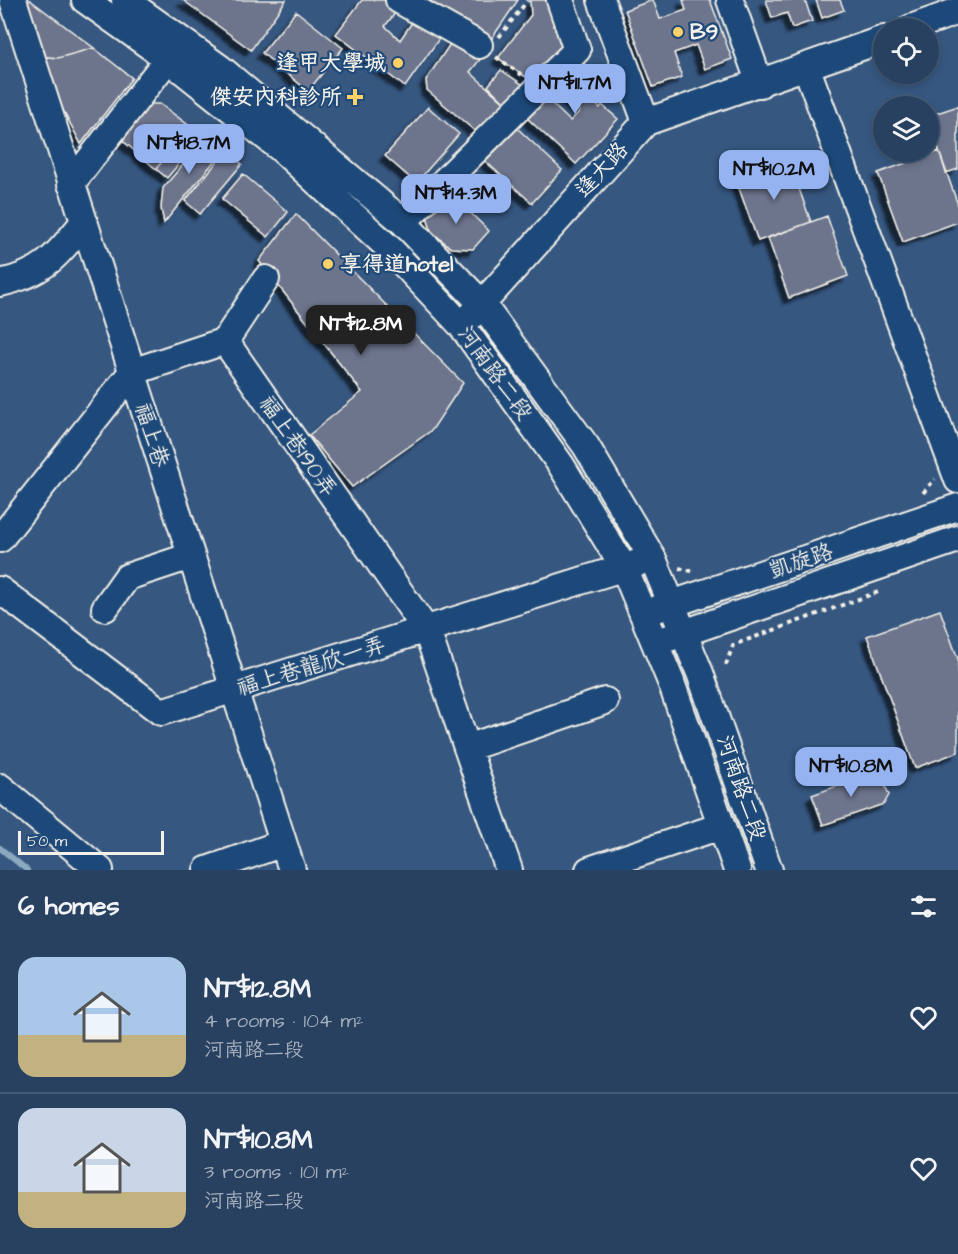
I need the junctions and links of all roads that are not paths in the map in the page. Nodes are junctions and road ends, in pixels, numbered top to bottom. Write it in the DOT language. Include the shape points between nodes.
graph roads {
  1 [pos="13,0"];
  2 [pos="85,0"];
  3 [pos="125,0"];
  4 [pos="399,0"];
  5 [pos="560,0"];
  6 [pos="601,0"];
  7 [pos="730,0"];
  8 [pos="958,11"];
  9 [pos="939,18"];
  10 [pos="873,43"];
  11 [pos="483,48"];
  12 [pos="175,50"];
  13 [pos="806,66"];
  14 [pos="760,84"];
  15 [pos="646,122"];
  16 [pos="71,184"];
  17 [pos="403,222"];
  18 [pos="83,223"];
  19 [pos="266,279"];
  20 [pos="0,283"];
  21 [pos="482,304"];
  22 [pos="462,326"];
  23 [pos="225,341"];
  24 [pos="132,372"];
  25 [pos="947,478"];
  26 [pos="958,507"];
  27 [pos="0,539"];
  28 [pos="958,539"];
  29 [pos="191,556"];
  30 [pos="653,559"];
  31 [pos="624,568"];
  32 [pos="0,590"];
  33 [pos="672,604"];
  34 [pos="105,608"];
  35 [pos="645,613"];
  36 [pos="427,631"];
  37 [pos="683,633"];
  38 [pos="656,643"];
  39 [pos="234,690"];
  40 [pos="605,701"];
  41 [pos="467,748"];
  42 [pos="0,787"];
  43 [pos="721,826"];
  44 [pos="283,843"];
  45 [pos="100,870"];
  46 [pos="207,870"];
  47 [pos="292,870"];
  48 [pos="509,870"];
  49 [pos="589,870"];
  50 [pos="737,870"];
  51 [pos="769,870"];
  1 -- 16 [label="street, 福上巷"];
  2 -- 12 [label="street, 河南路二段"];
  3 -- 12 [label="street, 河南路二段"];
  4 -- 11 [label="street"];
  5 -- 17 [label="street" via="577,50"];
  6 -- 15 [label="street"];
  7 -- 14 [label="street"];
  8 -- 9 [label="street"];
  10 -- 13 [label="street, 逢大路"];
  12 -- 16 [label="street"];
  12 -- 17 [label="street, 河南路二段" via="220,68"];
  12 -- 22 [label="street, 河南路二段" via="390,249"];
  13 -- 14 [label="street, 逢大路"];
  13 -- 25 [label="street"];
  14 -- 15 [label="street, 逢大路"];
  15 -- 21 [label="street, 逢大路"];
  16 -- 18 [label="street, 福上巷"];
  17 -- 21 [label="street, 河南路二段"];
  18 -- 20 [label="street" via="55,257 24,278"];
  18 -- 24 [label="street, 福上巷"];
  19 -- 23 [label="street"];
  21 -- 22 [label="street, 逢大路"];
  21 -- 30 [label="street, 河南路二段" via="586,446"];
  22 -- 31 [label="street, 河南路二段" via="561,465"];
  23 -- 24 [label="street"];
  23 -- 36 [label="street, 福上巷190弄"];
  24 -- 27 [label="street"];
  24 -- 29 [label="street, 福上巷"];
  26 -- 33 [label="street, 凱旋路"];
  28 -- 37 [label="street, 凱旋路"];
  29 -- 34 [label="street" via="127,577"];
  29 -- 39 [label="street, 福上巷"];
  30 -- 31 [label="street, 福上巷龍欣一弄"];
  30 -- 33 [label="street, 河南路二段"];
  31 -- 35 [label="street, 河南路二段"];
  31 -- 36 [label="street, 福上巷龍欣一弄"];
  32 -- 39 [label="street, 福上巷龍欣一弄" via="161,712"];
  33 -- 35 [label="street, 凱旋路"];
  33 -- 37 [label="street, 河南路二段"];
  35 -- 38 [label="street, 河南路二段"];
  36 -- 39 [label="street, 福上巷龍欣一弄"];
  36 -- 41 [label="street, 福上巷190弄"];
  37 -- 38 [label="street, 凱旋路"];
  37 -- 51 [label="street, 河南路二段"];
  38 -- 43 [label="street, 河南路二段"];
  39 -- 44 [label="street, 福上巷"];
  40 -- 41 [label="street"];
  41 -- 48 [label="street, 福上巷190弄"];
  42 -- 45 [label="street"];
  43 -- 49 [label="street"];
  43 -- 50 [label="street, 河南路二段"];
  44 -- 46 [label="street"];
  44 -- 47 [label="street, 福上巷"];
}
